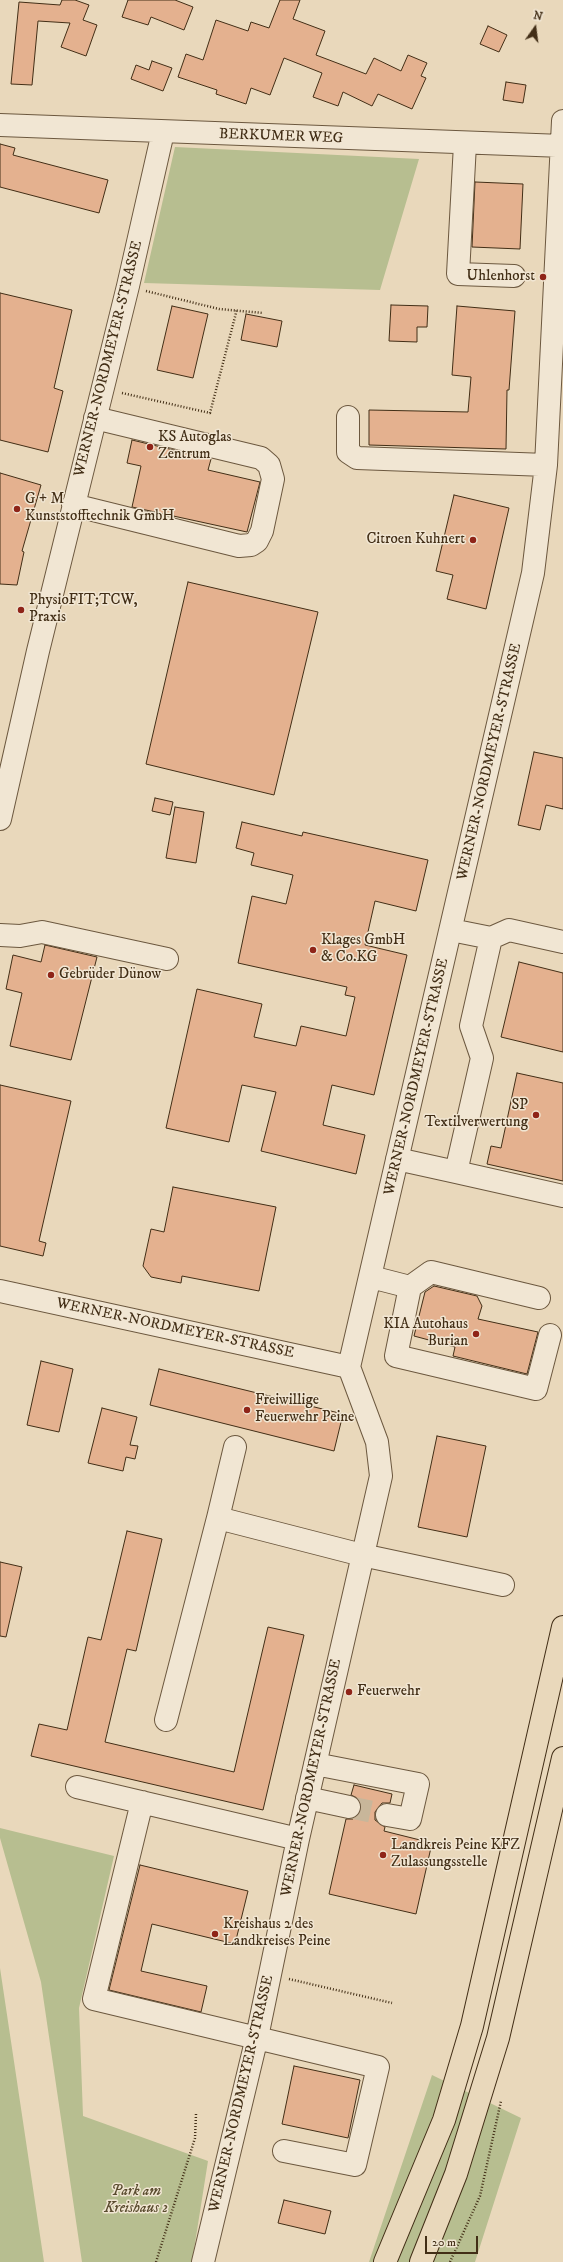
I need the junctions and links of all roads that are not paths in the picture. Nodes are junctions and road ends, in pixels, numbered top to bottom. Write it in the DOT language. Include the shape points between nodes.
graph roads {
  1 [pos="563,121"];
  2 [pos="0,125"];
  3 [pos="163,132"];
  4 [pos="465,144"];
  5 [pos="562,146"];
  6 [pos="514,276"];
  7 [pos="348,417"];
  8 [pos="95,418"];
  9 [pos="556,423"];
  10 [pos="546,465"];
  11 [pos="73,505"];
  12 [pos="0,819"];
  13 [pos="451,930"];
  14 [pos="0,935"];
  15 [pos="491,938"];
  16 [pos="563,942"];
  17 [pos="167,959"];
  18 [pos="397,1159"];
  19 [pos="456,1172"];
  20 [pos="563,1196"];
  21 [pos="371,1277"];
  22 [pos="410,1287"];
  23 [pos="0,1291"];
  24 [pos="538,1298"];
  25 [pos="550,1336"];
  26 [pos="349,1367"];
  27 [pos="235,1447"];
  28 [pos="218,1518"];
  29 [pos="362,1555"];
  30 [pos="503,1585"];
  31 [pos="563,1627"];
  32 [pos="166,1720"];
  33 [pos="563,1758"];
  34 [pos="315,1764"];
  35 [pos="77,1787"];
  36 [pos="307,1798"];
  37 [pos="142,1802"];
  38 [pos="349,1807"];
  39 [pos="387,1815"];
  40 [pos="298,1839"];
  41 [pos="257,2037"];
  42 [pos="284,2151"];
  43 [pos="203,2262"];
  44 [pos="385,2262"];
  45 [pos="421,2262"];
  1 -- 5 [label="street, WERNER-NORDMEYER-STRASSE"];
  2 -- 3 [label="street, BERKUMER WEG"];
  3 -- 4 [label="street, BERKUMER WEG"];
  3 -- 8 [label="street, WERNER-NORDMEYER-STRASSE"];
  4 -- 5 [label="street, BERKUMER WEG"];
  4 -- 6 [label="street" via="458,274"];
  5 -- 9 [label="street, WERNER-NORDMEYER-STRASSE"];
  7 -- 10 [label="street" via="348,452 357,458"];
  8 -- 11 [label="street, WERNER-NORDMEYER-STRASSE"];
  8 -- 11 [label="street" via="261,458 269,465 273,479 262,531 251,545 239,546"];
  9 -- 10 [label="street, WERNER-NORDMEYER-STRASSE"];
  10 -- 13 [label="street, WERNER-NORDMEYER-STRASSE" via="534,573"];
  11 -- 12 [label="street, WERNER-NORDMEYER-STRASSE"];
  13 -- 15 [label="street"];
  13 -- 18 [label="street, WERNER-NORDMEYER-STRASSE"];
  14 -- 17 [label="street" via="20,936 42,932"];
  15 -- 16 [label="street" via="509,930"];
  15 -- 19 [label="street" via="471,1026 482,1058"];
  18 -- 19 [label="street"];
  18 -- 21 [label="street, WERNER-NORDMEYER-STRASSE"];
  19 -- 20 [label="street"];
  21 -- 22 [label="street"];
  21 -- 26 [label="street, WERNER-NORDMEYER-STRASSE"];
  22 -- 24 [label="street" via="431,1272"];
  22 -- 25 [label="street" via="396,1356 536,1389"];
  23 -- 26 [label="street, WERNER-NORDMEYER-STRASSE"];
  26 -- 29 [label="street, WERNER-NORDMEYER-STRASSE" via="378,1442 381,1476"];
  27 -- 28 [label="street"];
  28 -- 29 [label="street"];
  28 -- 32 [label="street"];
  29 -- 30 [label="street"];
  29 -- 34 [label="street, WERNER-NORDMEYER-STRASSE"];
  31 -- 44 [label="highway" via="472,2026 444,2120"];
  33 -- 45 [label="highway" via="498,2038 456,2174"];
  34 -- 36 [label="street, WERNER-NORDMEYER-STRASSE"];
  34 -- 39 [label="street" via="418,1784 410,1820"];
  35 -- 37 [label="street"];
  36 -- 38 [label="street"];
  36 -- 40 [label="street, WERNER-NORDMEYER-STRASSE"];
  37 -- 40 [label="street"];
  37 -- 41 [label="street" via="94,1999"];
  40 -- 41 [label="street, WERNER-NORDMEYER-STRASSE"];
  41 -- 42 [label="street" via="378,2067 355,2165"];
  41 -- 43 [label="street, WERNER-NORDMEYER-STRASSE"];
}
